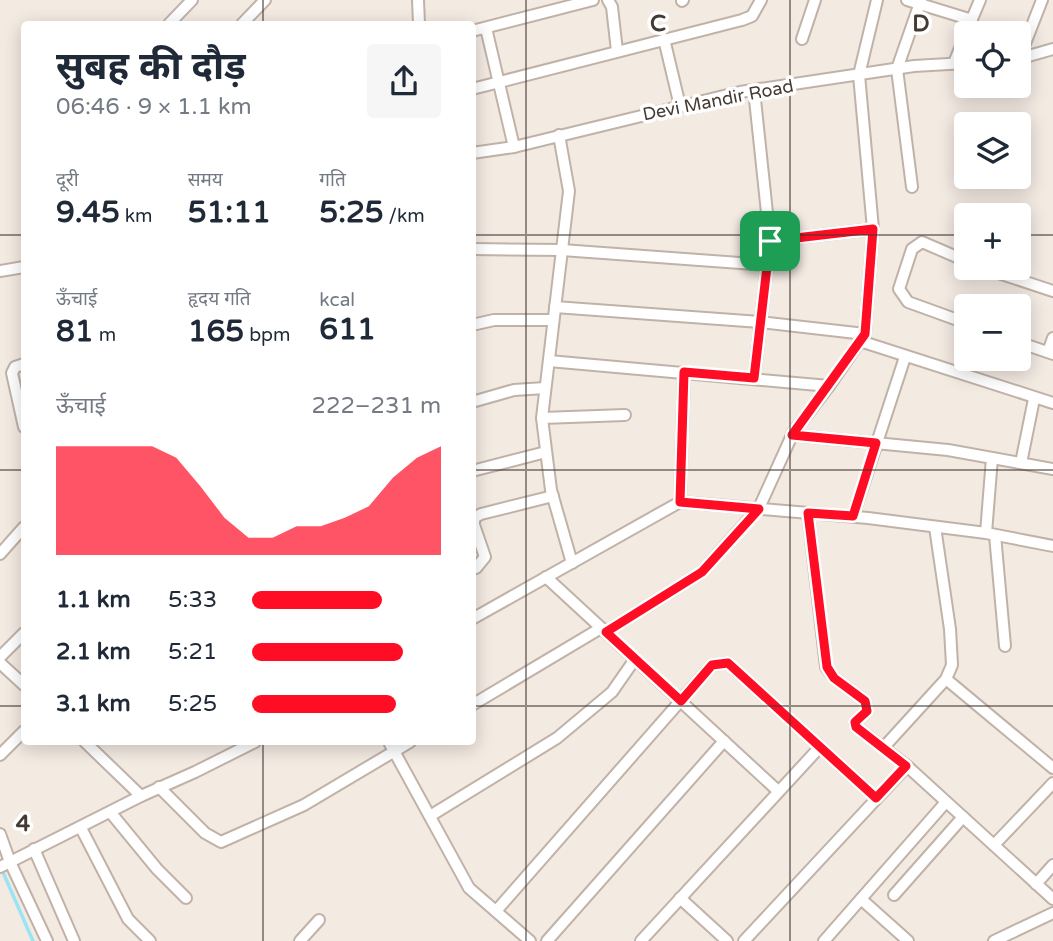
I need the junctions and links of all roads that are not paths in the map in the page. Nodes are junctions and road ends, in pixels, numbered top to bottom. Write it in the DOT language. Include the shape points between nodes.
graph roads {
  1 [pos="192,0"];
  2 [pos="265,0"];
  3 [pos="418,0"];
  4 [pos="593,0"];
  5 [pos="608,0"];
  6 [pos="761,0"];
  7 [pos="815,0"];
  8 [pos="877,0"];
  9 [pos="907,0"];
  10 [pos="980,0"];
  11 [pos="1042,0"];
  12 [pos="920,2"];
  13 [pos="972,20"];
  14 [pos="172,21"];
  15 [pos="245,21"];
  16 [pos="419,21"];
  17 [pos="486,28"];
  18 [pos="1031,28"];
  19 [pos="476,30"];
  20 [pos="802,38"];
  21 [pos="664,39"];
  22 [pos="1053,50"];
  23 [pos="617,51"];
  24 [pos="1031,56"];
  25 [pos="954,64"];
  26 [pos="897,69"];
  27 [pos="859,75"];
  28 [pos="498,83"];
  29 [pos="476,88"];
  30 [pos="754,90"];
  31 [pos="680,106"];
  32 [pos="559,135"];
  33 [pos="514,147"];
  34 [pos="476,152"];
  35 [pos="912,187"];
  36 [pos="873,229"];
  37 [pos="770,241"];
  38 [pos="476,249"];
  39 [pos="562,250"];
  40 [pos="954,256"];
  41 [pos="767,265"];
  42 [pos="21,268"];
  43 [pos="0,271"];
  44 [pos="1020,280"];
  45 [pos="1053,291"];
  46 [pos="555,307"];
  47 [pos="954,319"];
  48 [pos="553,320"];
  49 [pos="760,322"];
  50 [pos="476,324"];
  51 [pos="862,338"];
  52 [pos="1053,338"];
  53 [pos="1031,346"];
  54 [pos="1050,353"];
  55 [pos="905,357"];
  56 [pos="549,361"];
  57 [pos="21,365"];
  58 [pos="684,372"];
  59 [pos="754,378"];
  60 [pos="829,386"];
  61 [pos="545,388"];
  62 [pos="1034,399"];
  63 [pos="476,401"];
  64 [pos="1053,403"];
  65 [pos="21,415"];
  66 [pos="625,415"];
  67 [pos="542,418"];
  68 [pos="792,435"];
  69 [pos="876,443"];
  70 [pos="546,452"];
  71 [pos="992,458"];
  72 [pos="1021,463"];
  73 [pos="1053,469"];
  74 [pos="476,470"];
  75 [pos="553,496"];
  76 [pos="680,502"];
  77 [pos="759,509"];
  78 [pos="808,513"];
  79 [pos="853,516"];
  80 [pos="476,517"];
  81 [pos="935,527"];
  82 [pos="21,530"];
  83 [pos="476,531"];
  84 [pos="990,534"];
  85 [pos="1053,546"];
  86 [pos="0,554"];
  87 [pos="572,563"];
  88 [pos="476,566"];
  89 [pos="546,577"];
  90 [pos="476,617"];
  91 [pos="604,630"];
  92 [pos="21,636"];
  93 [pos="1005,646"];
  94 [pos="0,657"];
  95 [pos="635,659"];
  96 [pos="0,663"];
  97 [pos="946,679"];
  98 [pos="21,682"];
  99 [pos="681,701"];
  100 [pos="476,703"];
  101 [pos="21,734"];
  102 [pos="724,741"];
  103 [pos="88,745"];
  104 [pos="249,745"];
  105 [pos="392,747"];
  106 [pos="884,747"];
  107 [pos="819,748"];
  108 [pos="0,755"];
  109 [pos="906,766"];
  110 [pos="1053,768"];
  111 [pos="1053,783"];
  112 [pos="159,787"];
  113 [pos="778,791"];
  114 [pos="141,796"];
  115 [pos="876,798"];
  116 [pos="946,802"];
  117 [pos="111,813"];
  118 [pos="430,816"];
  119 [pos="963,817"];
  120 [pos="81,828"];
  121 [pos="0,834"];
  122 [pos="994,845"];
  123 [pos="34,849"];
  124 [pos="5,865"];
  125 [pos="1053,865"];
  126 [pos="1036,884"];
  127 [pos="894,895"];
  128 [pos="186,898"];
  129 [pos="680,898"];
  130 [pos="861,899"];
  131 [pos="1053,899"];
  132 [pos="496,911"];
  133 [pos="1048,916"];
  134 [pos="319,920"];
  135 [pos="1053,928"];
  136 [pos="827,940"];
  137 [pos="47,941"];
  138 [pos="74,941"];
  139 [pos="150,941"];
  140 [pos="300,941"];
  141 [pos="530,941"];
  142 [pos="547,941"];
  143 [pos="640,941"];
  144 [pos="727,941"];
  145 [pos="744,941"];
  146 [pos="908,941"];
  147 [pos="994,941"];
  1 -- 14 [label="street"];
  2 -- 15 [label="street"];
  3 -- 16 [label="street"];
  4 -- 17 [label="street"];
  5 -- 23 [label="street"];
  6 -- 21 [label="street" via="752,16"];
  7 -- 20 [label="street"];
  8 -- 27 [label="street"];
  9 -- 12 [label="street"];
  10 -- 13 [label="street"];
  11 -- 18 [label="street"];
  12 -- 13 [label="street"];
  12 -- 26 [label="street"];
  17 -- 19 [label="street"];
  17 -- 28 [label="street"];
  21 -- 23 [label="street"];
  21 -- 31 [label="street"];
  22 -- 24 [label="street"];
  23 -- 28 [label="street"];
  25 -- 26 [label="street, Devi Mandir Road"];
  26 -- 27 [label="street, Devi Mandir Road"];
  26 -- 35 [label="street"];
  27 -- 30 [label="street, Devi Mandir Road"];
  27 -- 36 [label="street"];
  28 -- 29 [label="street"];
  28 -- 33 [label="street"];
  30 -- 31 [label="street, Devi Mandir Road"];
  30 -- 37 [label="street"];
  31 -- 32 [label="street, Devi Mandir Road"];
  32 -- 33 [label="street, Devi Mandir Road"];
  32 -- 39 [label="street" via="569,191"];
  33 -- 34 [label="street, Devi Mandir Road"];
  36 -- 37 [label="street"];
  36 -- 51 [label="street"];
  37 -- 41 [label="street"];
  38 -- 39 [label="street"];
  39 -- 41 [label="street"];
  39 -- 46 [label="street"];
  40 -- 47 [label="street" via="922,242 917,245 899,289 908,302"];
  41 -- 49 [label="street"];
  42 -- 43 [label="street"];
  44 -- 45 [label="street"];
  46 -- 48 [label="street"];
  46 -- 49 [label="street"];
  48 -- 50 [label="street"];
  48 -- 56 [label="street"];
  49 -- 51 [label="street"];
  49 -- 59 [label="street"];
  51 -- 55 [label="street"];
  51 -- 60 [label="street"];
  52 -- 54 [label="street"];
  53 -- 54 [label="street"];
  55 -- 62 [label="street"];
  55 -- 69 [label="street"];
  56 -- 58 [label="street"];
  56 -- 61 [label="street"];
  57 -- 65 [label="street" via="15,367 12,379"];
  58 -- 59 [label="street"];
  58 -- 76 [label="street"];
  59 -- 60 [label="street"];
  60 -- 68 [label="street"];
  61 -- 63 [label="street" via="514,390"];
  61 -- 67 [label="street"];
  62 -- 64 [label="street"];
  62 -- 72 [label="street"];
  66 -- 67 [label="street"];
  67 -- 70 [label="street"];
  68 -- 69 [label="street"];
  68 -- 77 [label="street"];
  69 -- 71 [label="street"];
  69 -- 79 [label="street"];
  70 -- 74 [label="street"];
  70 -- 75 [label="street"];
  71 -- 72 [label="street"];
  71 -- 84 [label="street"];
  72 -- 73 [label="street"];
  75 -- 80 [label="street"];
  75 -- 87 [label="street"];
  76 -- 77 [label="street"];
  76 -- 87 [label="street"];
  77 -- 78 [label="street"];
  77 -- 91 [label="street" via="702,572"];
  78 -- 79 [label="street"];
  78 -- 106 [label="street" via="827,667 834,678 865,701 867,711 855,725"];
  79 -- 81 [label="street"];
  81 -- 84 [label="street"];
  81 -- 97 [label="street" via="950,629 951,665"];
  82 -- 86 [label="street"];
  83 -- 88 [label="street" via="485,557"];
  84 -- 85 [label="street"];
  84 -- 93 [label="street"];
  87 -- 89 [label="street"];
  89 -- 90 [label="street"];
  89 -- 91 [label="street"];
  91 -- 95 [label="street"];
  91 -- 100 [label="street"];
  92 -- 94 [label="street"];
  95 -- 99 [label="street"];
  95 -- 118 [label="street" via="612,692 558,738"];
  96 -- 98 [label="street"];
  97 -- 106 [label="street"];
  97 -- 110 [label="street"];
  99 -- 102 [label="street"];
  99 -- 107 [label="street" via="712,665 728,663"];
  99 -- 132 [label="street"];
  101 -- 108 [label="street"];
  102 -- 113 [label="street"];
  102 -- 142 [label="street"];
  103 -- 114 [label="street"];
  104 -- 112 [label="street"];
  105 -- 112 [label="street" via="304,806 221,842 205,833"];
  105 -- 118 [label="street"];
  106 -- 109 [label="street"];
  107 -- 113 [label="street"];
  107 -- 115 [label="street"];
  109 -- 115 [label="street"];
  109 -- 116 [label="street"];
  111 -- 122 [label="street"];
  112 -- 114 [label="street"];
  113 -- 129 [label="street"];
  114 -- 117 [label="street"];
  115 -- 145 [label="street"];
  116 -- 119 [label="street"];
  116 -- 130 [label="street"];
  117 -- 120 [label="street"];
  117 -- 128 [label="street"];
  118 -- 132 [label="street" via="469,888"];
  119 -- 122 [label="street"];
  119 -- 127 [label="street"];
  120 -- 123 [label="street"];
  120 -- 139 [label="street" via="128,919"];
  121 -- 124 [label="street"];
  122 -- 126 [label="street"];
  123 -- 124 [label="street"];
  123 -- 138 [label="street"];
  124 -- 137 [label="street"];
  125 -- 126 [label="street"];
  126 -- 131 [label="street"];
  129 -- 143 [label="street"];
  129 -- 144 [label="street"];
  130 -- 136 [label="street"];
  130 -- 146 [label="street"];
  132 -- 141 [label="street"];
  133 -- 135 [label="street"];
  133 -- 147 [label="street"];
  134 -- 140 [label="street"];
}
